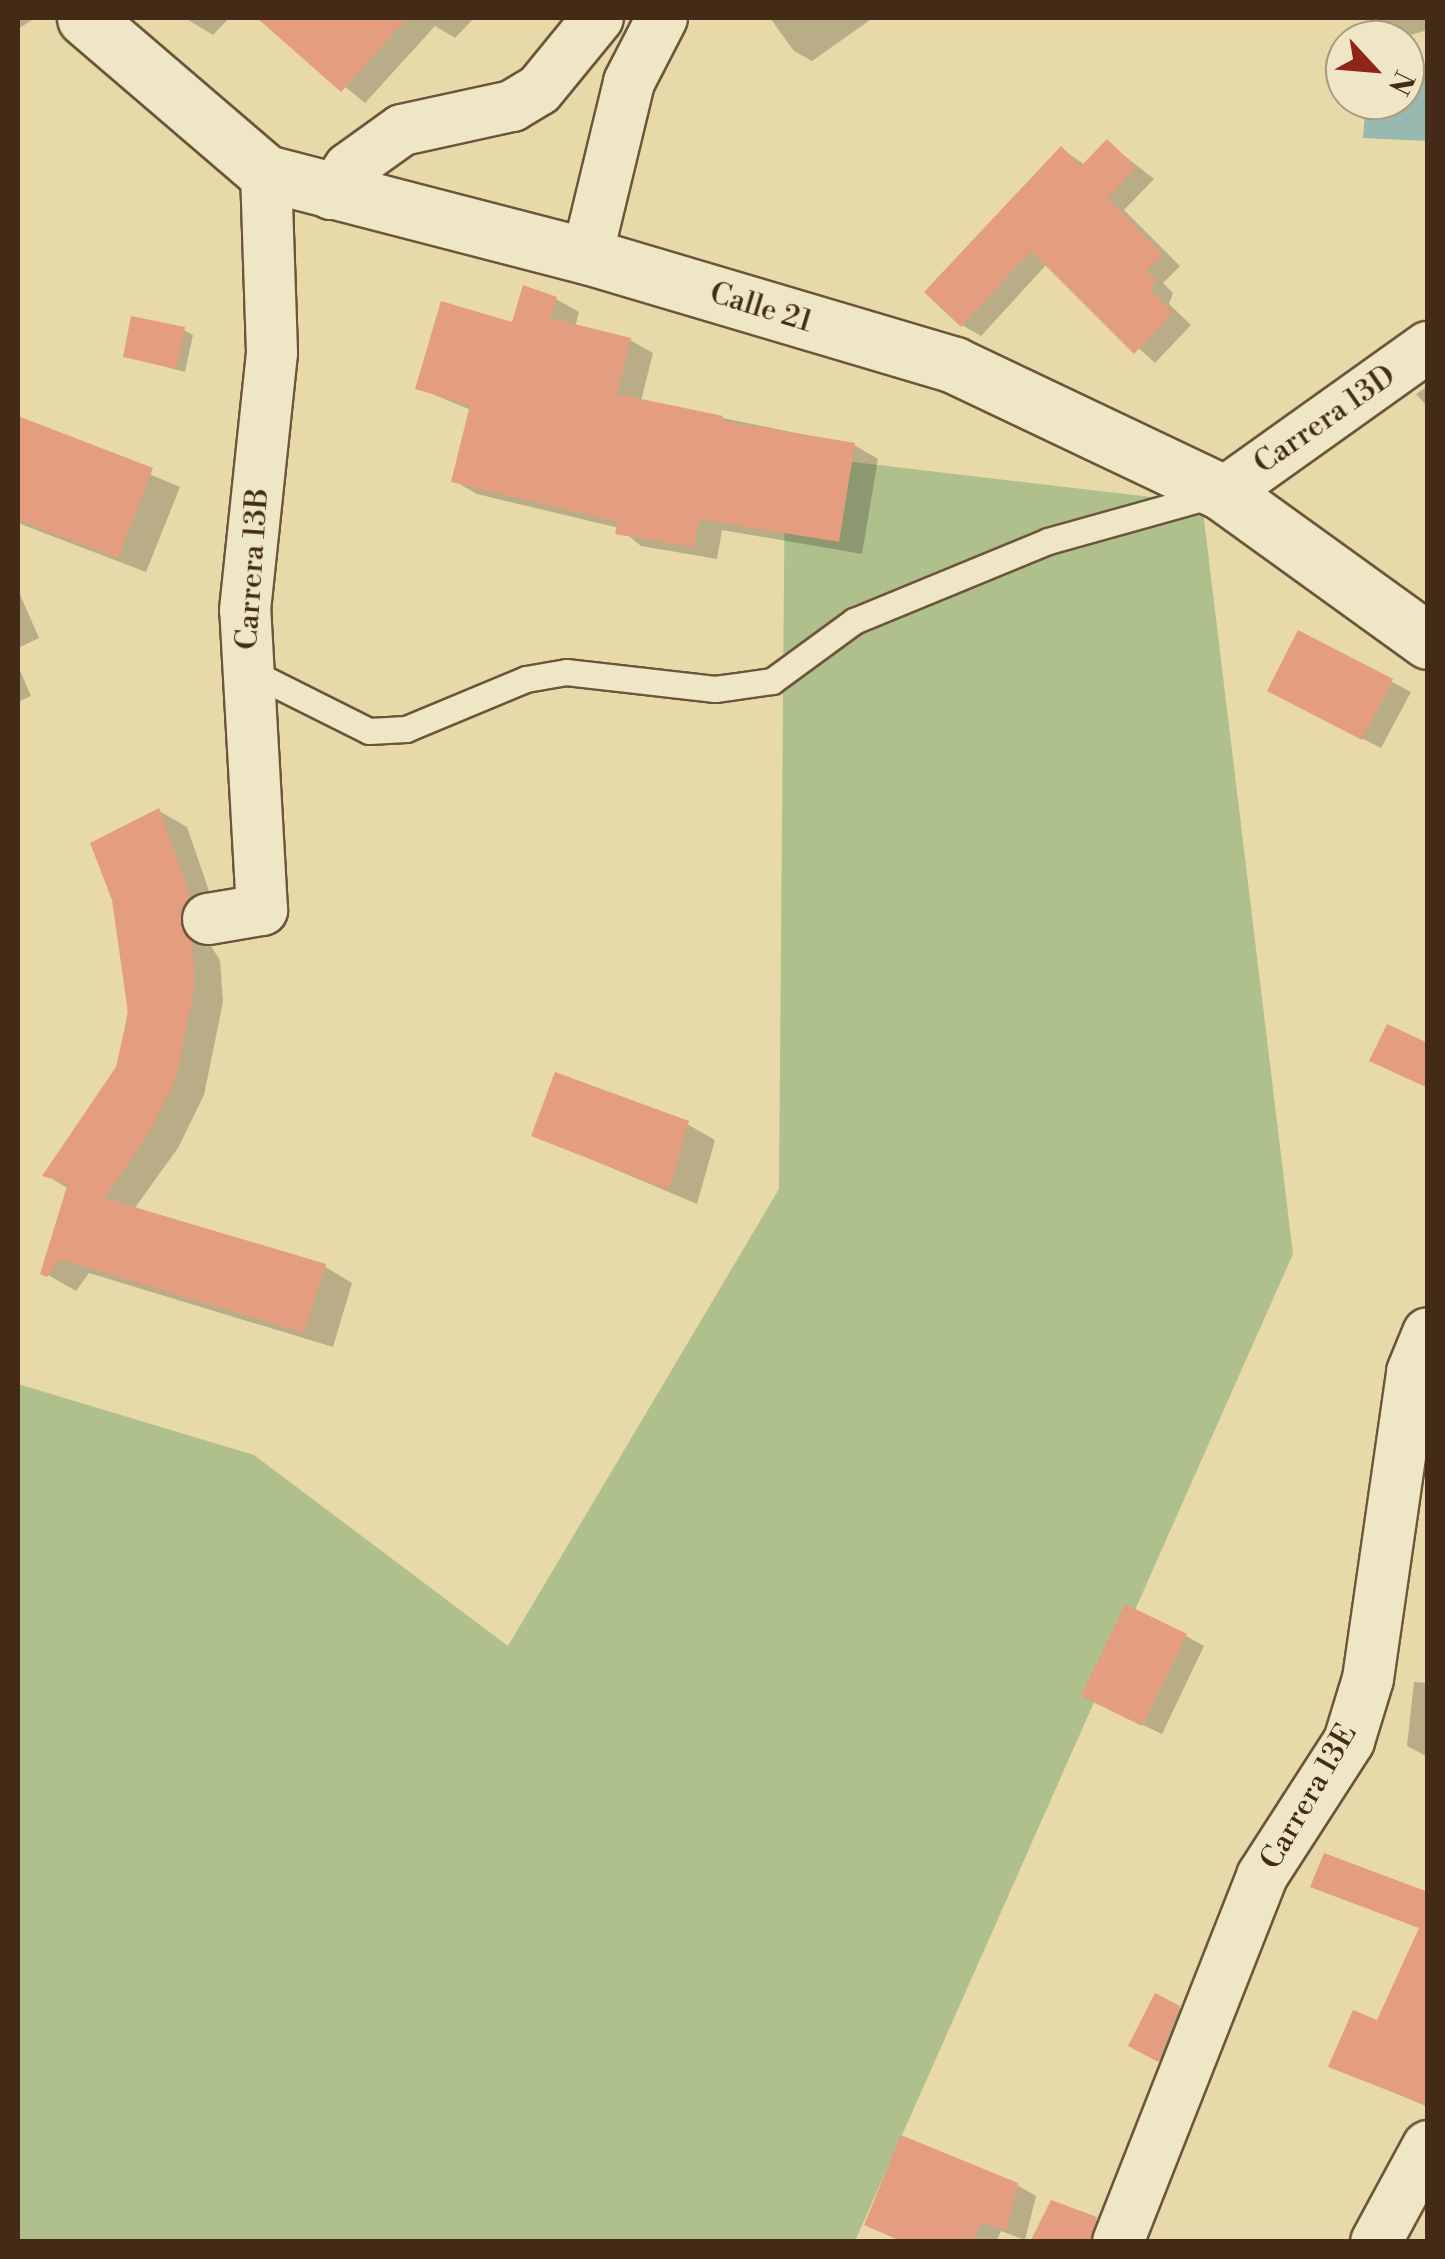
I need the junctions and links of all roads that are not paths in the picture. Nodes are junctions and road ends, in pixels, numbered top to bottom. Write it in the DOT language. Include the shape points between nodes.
graph roads {
  1 [pos="85,18"];
  2 [pos="598,18"];
  3 [pos="662,18"];
  4 [pos="266,173"];
  5 [pos="331,194"];
  6 [pos="588,256"];
  7 [pos="1428,347"];
  8 [pos="1223,492"];
  9 [pos="1428,641"];
  10 [pos="247,670"];
  11 [pos="208,920"];
  12 [pos="1428,1333"];
  13 [pos="1428,2146"];
  14 [pos="1118,2242"];
  15 [pos="1376,2242"];
  1 -- 4 [label="street, Calle 21"];
  2 -- 5 [label="street" via="539,90 512,106 402,130 348,168"];
  3 -- 6 [label="street" via="629,82"];
  4 -- 5 [label="street, Calle 21"];
  4 -- 10 [label="street, Carrera 13B" via="272,353 245,610"];
  5 -- 6 [label="street, Calle 21"];
  6 -- 8 [label="street, Calle 21" via="954,365"];
  7 -- 8 [label="street, Carrera 13D"];
  8 -- 9 [label="street, Calle 21"];
  8 -- 10 [label="lane" via="1048,541 854,621 772,681 715,689 566,672 526,679 406,728 369,731"];
  10 -- 11 [label="street, Carrera 13B" via="262,910"];
  12 -- 14 [label="street, Carrera 13E" via="1412,1372 1368,1679 1350,1741 1262,1876"];
  13 -- 15 [label="street"];
}
